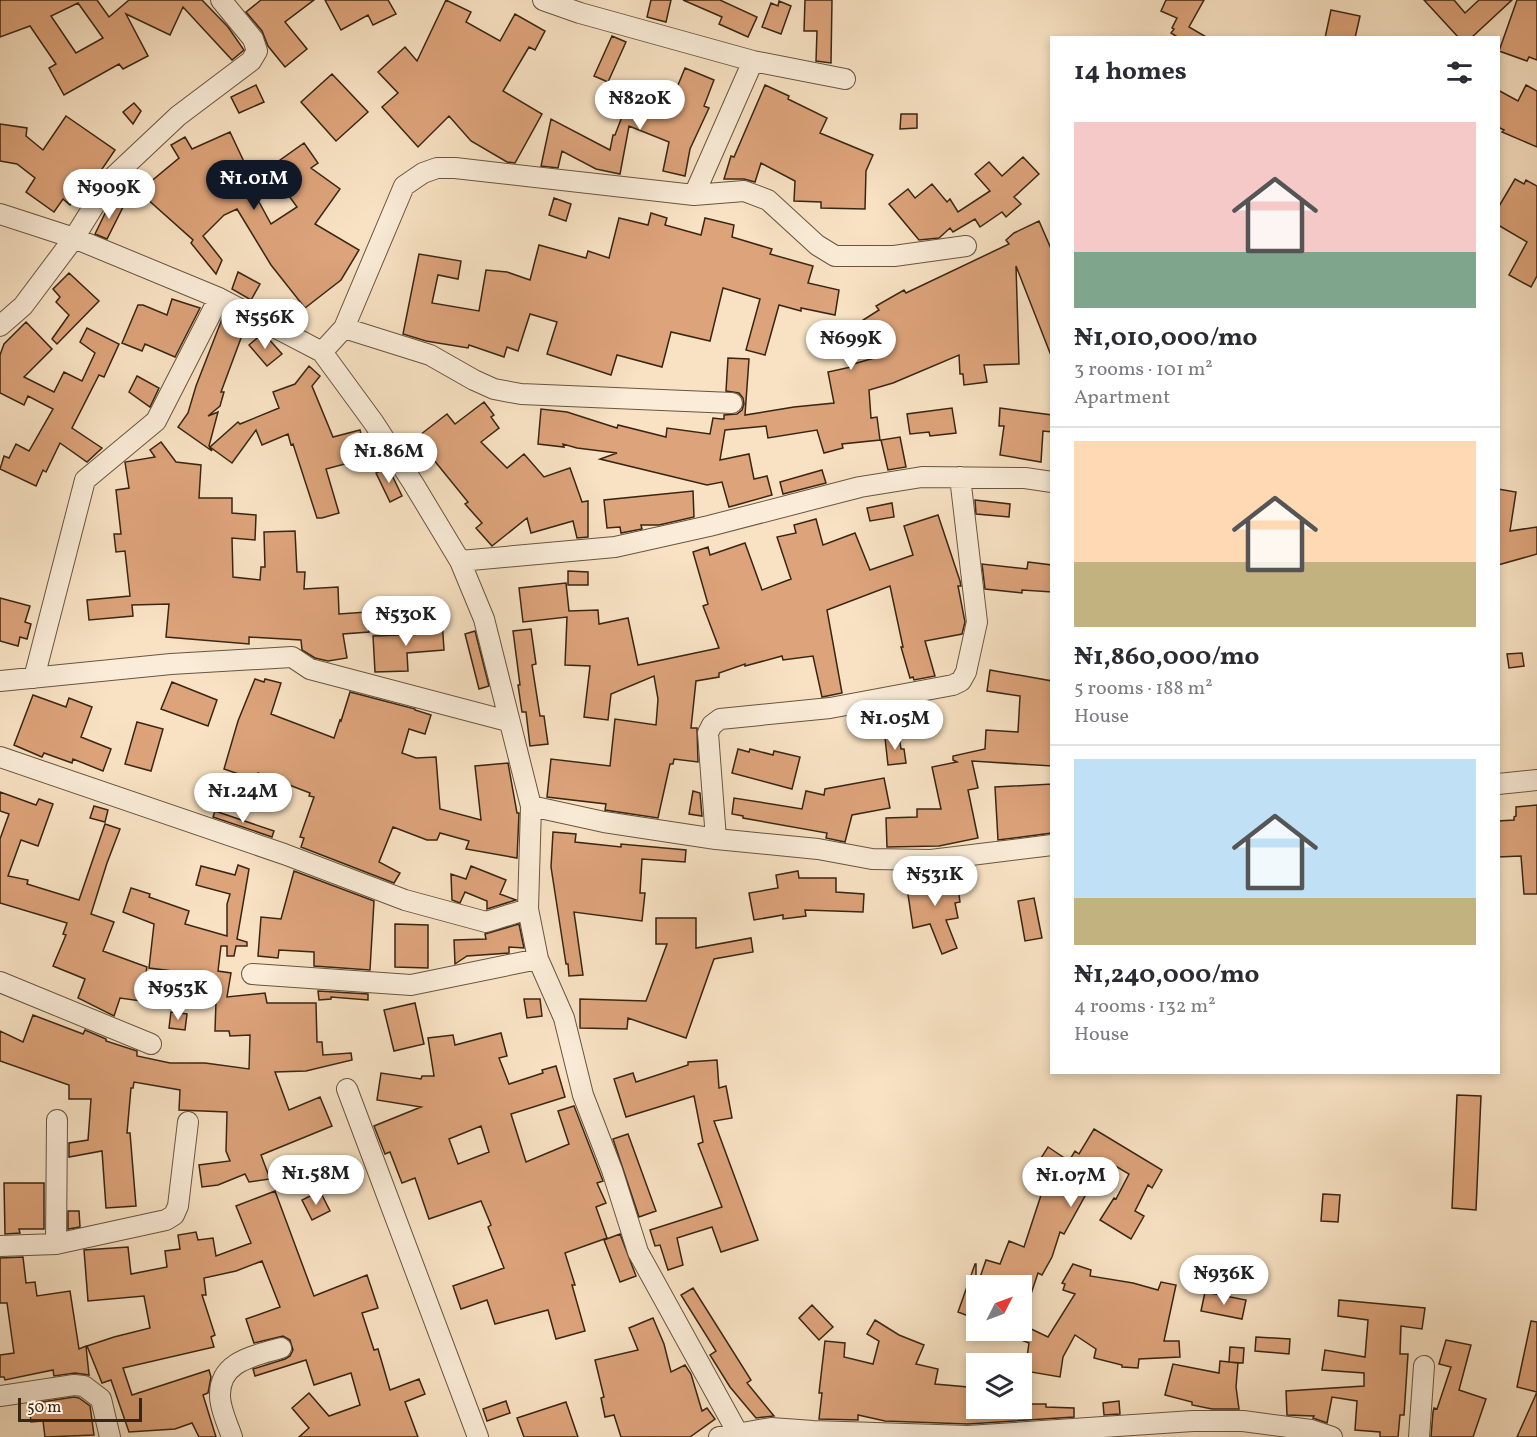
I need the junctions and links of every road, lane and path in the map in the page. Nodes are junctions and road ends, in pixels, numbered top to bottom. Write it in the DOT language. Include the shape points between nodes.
graph roads {
  1 [pos="221,0"];
  2 [pos="543,0"];
  3 [pos="753,61"];
  4 [pos="845,79"];
  5 [pos="694,195"];
  6 [pos="0,214"];
  7 [pos="74,238"];
  8 [pos="966,246"];
  9 [pos="219,298"];
  10 [pos="0,326"];
  11 [pos="344,328"];
  12 [pos="322,352"];
  13 [pos="732,403"];
  14 [pos="960,477"];
  15 [pos="1050,482"];
  16 [pos="460,561"];
  17 [pos="34,678"];
  18 [pos="0,681"];
  19 [pos="508,721"];
  20 [pos="0,757"];
  21 [pos="1537,780"];
  22 [pos="1500,784"];
  23 [pos="531,806"];
  24 [pos="716,839"];
  25 [pos="1050,845"];
  26 [pos="528,909"];
  27 [pos="538,959"];
  28 [pos="252,975"];
  29 [pos="0,981"];
  30 [pos="151,1044"];
  31 [pos="347,1089"];
  32 [pos="57,1120"];
  33 [pos="188,1122"];
  34 [pos="56,1244"];
  35 [pos="0,1246"];
  36 [pos="281,1348"];
  37 [pos="1424,1366"];
  38 [pos="0,1396"];
  39 [pos="732,1436"];
  40 [pos="110,1437"];
  41 [pos="232,1437"];
  42 [pos="478,1437"];
  43 [pos="1332,1437"];
  44 [pos="1419,1437"];
  1 -- 7 [label="street" via="253,39 257,51 251,61 178,116 110,180"];
  2 -- 3 [label="street"];
  3 -- 4 [label="street"];
  3 -- 5 [label="street"];
  5 -- 8 [label="street" via="744,191 756,194 834,256 894,256"];
  5 -- 11 [label="street" via="455,168 423,173 404,186"];
  6 -- 7 [label="street"];
  7 -- 9 [label="street"];
  7 -- 10 [label="street" via="23,306"];
  9 -- 12 [label="street"];
  9 -- 17 [label="street" via="156,421 86,480"];
  11 -- 12 [label="street"];
  11 -- 13 [label="street" via="430,355 494,389 521,394"];
  12 -- 16 [label="street" via="374,423"];
  14 -- 15 [label="street"];
  14 -- 16 [label="street" via="922,477 860,487 615,547"];
  14 -- 24 [label="street" via="977,622 961,681 830,708 720,718 708,733"];
  16 -- 19 [label="street" via="484,619"];
  17 -- 18 [label="street"];
  17 -- 19 [label="street" via="292,657 310,669"];
  19 -- 23 [label="street"];
  20 -- 26 [label="street" via="284,854 405,900 486,922"];
  21 -- 22 [label="street"];
  23 -- 24 [label="street"];
  23 -- 26 [label="street"];
  24 -- 25 [label="street" via="818,849 872,859 931,860"];
  26 -- 27 [label="street"];
  27 -- 28 [label="street" via="411,985"];
  27 -- 39 [label="street" via="564,1018 583,1095 638,1252"];
  29 -- 30 [label="street"];
  31 -- 42 [label="street"];
  32 -- 34 [label="street"];
  33 -- 34 [label="street" via="174,1215"];
  34 -- 35 [label="street"];
  36 -- 41 [label="street" via="246,1358 230,1367 222,1381 219,1397"];
  37 -- 44 [label="street"];
  38 -- 40 [label="street" via="84,1386 101,1399"];
  39 -- 43 [label="street" via="771,1428 968,1436 1243,1421 1311,1430"];
}
